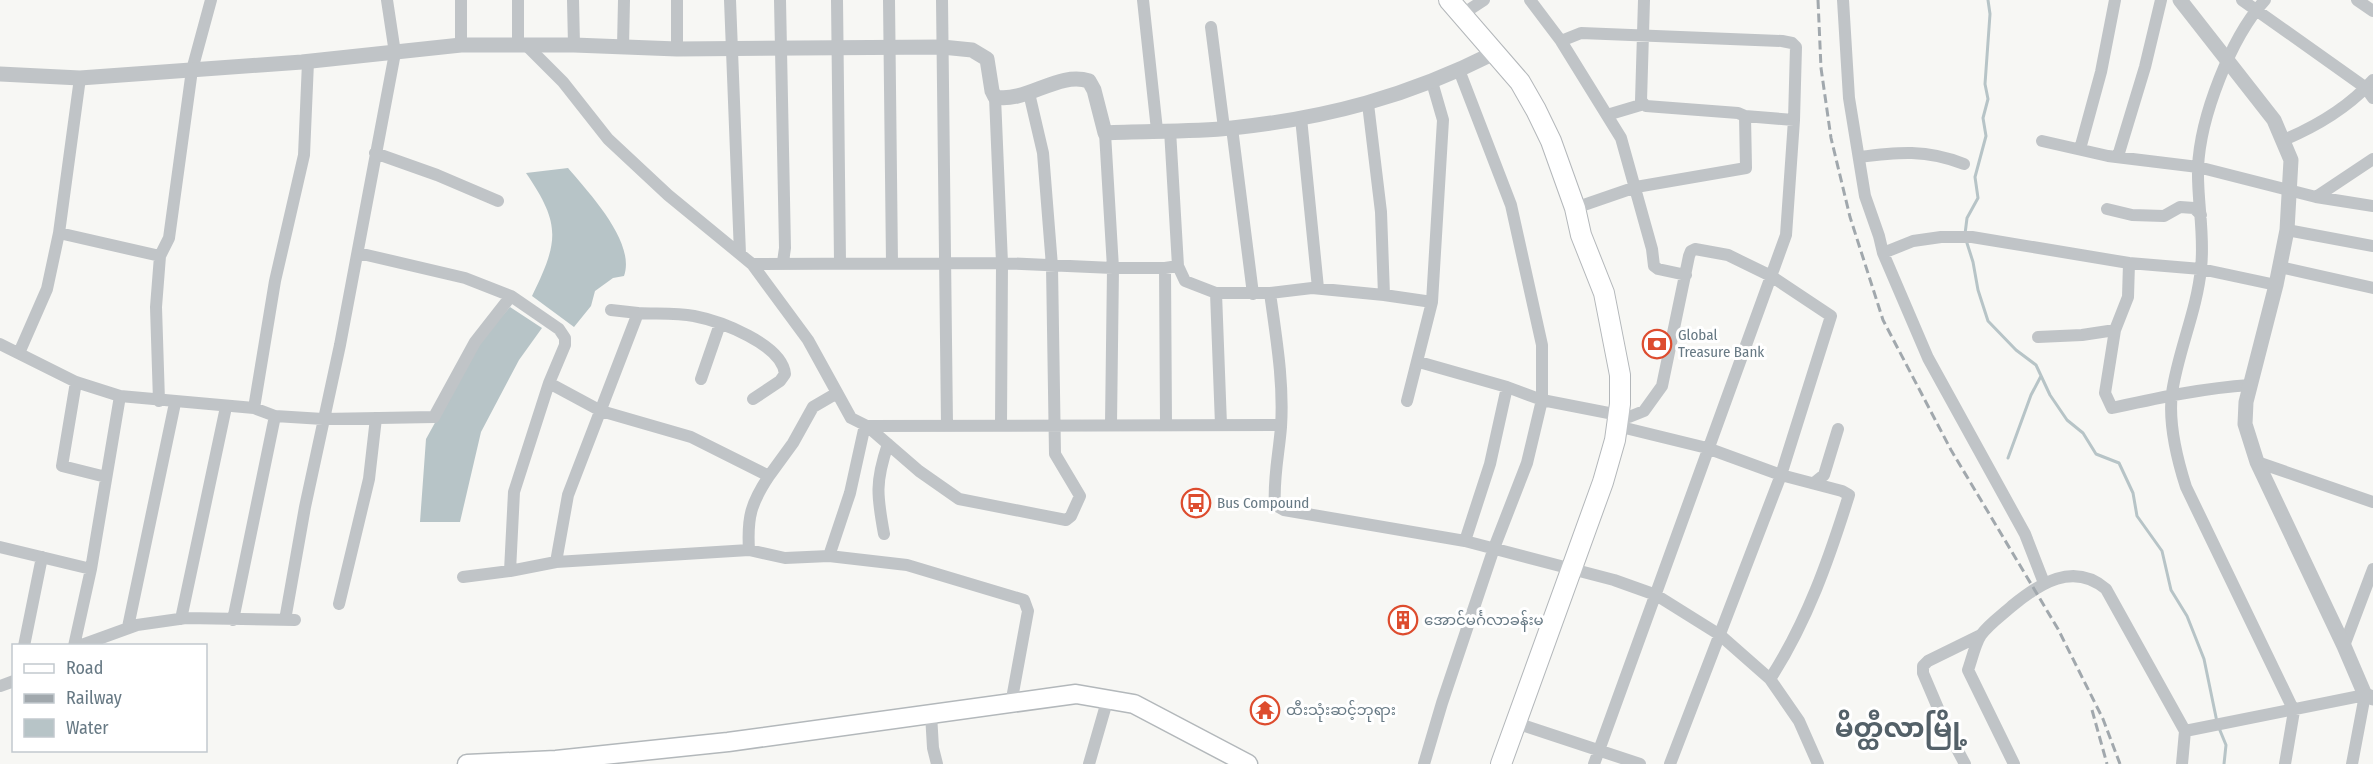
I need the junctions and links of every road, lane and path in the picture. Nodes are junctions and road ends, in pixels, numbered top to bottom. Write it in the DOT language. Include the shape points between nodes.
graph roads {
  1 [pos="211,0"];
  2 [pos="387,0"];
  3 [pos="461,0"];
  4 [pos="518,0"];
  5 [pos="573,0"];
  6 [pos="624,0"];
  7 [pos="677,0"];
  8 [pos="730,0"];
  9 [pos="780,0"];
  10 [pos="837,0"];
  11 [pos="889,0"];
  12 [pos="942,0"];
  13 [pos="1143,0"];
  14 [pos="1435,0"];
  15 [pos="1484,0"];
  16 [pos="1530,0"];
  17 [pos="1644,0"];
  18 [pos="1843,0"];
  19 [pos="2115,0"];
  20 [pos="2162,0"];
  21 [pos="2180,0"];
  22 [pos="2242,0"];
  23 [pos="2357,0"];
  24 [pos="2261,5"];
  25 [pos="1455,8"];
  26 [pos="2373,11"];
  27 [pos="1211,27"];
  28 [pos="1643,34"];
  29 [pos="1561,41"];
  30 [pos="461,45"];
  31 [pos="522,45"];
  32 [pos="574,45"];
  33 [pos="623,47"];
  34 [pos="730,47"];
  35 [pos="890,47"];
  36 [pos="942,47"];
  37 [pos="780,48"];
  38 [pos="838,48"];
  39 [pos="677,49"];
  40 [pos="395,53"];
  41 [pos="1488,56"];
  42 [pos="2228,60"];
  43 [pos="308,62"];
  44 [pos="192,70"];
  45 [pos="1460,70"];
  46 [pos="0,74"];
  47 [pos="80,78"];
  48 [pos="1432,82"];
  49 [pos="2371,89"];
  50 [pos="1029,93"];
  51 [pos="995,97"];
  52 [pos="1368,104"];
  53 [pos="1644,104"];
  54 [pos="1607,115"];
  55 [pos="1745,116"];
  56 [pos="1301,118"];
  57 [pos="1794,120"];
  58 [pos="1228,128"];
  59 [pos="1163,130"];
  60 [pos="1104,133"];
  61 [pos="2284,140"];
  62 [pos="2042,141"];
  63 [pos="2080,149"];
  64 [pos="375,153"];
  65 [pos="2118,156"];
  66 [pos="1859,157"];
  67 [pos="2373,159"];
  68 [pos="1964,164"];
  69 [pos="2198,167"];
  70 [pos="1636,187"];
  71 [pos="2290,189"];
  72 [pos="2316,197"];
  73 [pos="498,201"];
  74 [pos="2373,206"];
  75 [pos="1575,208"];
  76 [pos="2107,209"];
  77 [pos="2201,215"];
  78 [pos="2288,230"];
  79 [pos="59,233"];
  80 [pos="1581,235"];
  81 [pos="2373,246"];
  82 [pos="358,253"];
  83 [pos="1883,253"];
  84 [pos="740,255"];
  85 [pos="160,256"];
  86 [pos="783,262"];
  87 [pos="840,262"];
  88 [pos="892,263"];
  89 [pos="945,263"];
  90 [pos="1002,263"];
  91 [pos="2129,263"];
  92 [pos="752,264"];
  93 [pos="1052,266"];
  94 [pos="1178,266"];
  95 [pos="2280,267"];
  96 [pos="1113,268"];
  97 [pos="1165,268"];
  98 [pos="2201,269"];
  99 [pos="1686,275"];
  100 [pos="1771,276"];
  101 [pos="2276,285"];
  102 [pos="1318,288"];
  103 [pos="2373,288"];
  104 [pos="1216,293"];
  105 [pos="1270,293"];
  106 [pos="1253,294"];
  107 [pos="1384,295"];
  108 [pos="511,296"];
  109 [pos="1432,302"];
  110 [pos="611,310"];
  111 [pos="638,314"];
  112 [pos="720,324"];
  113 [pos="2115,330"];
  114 [pos="2038,337"];
  115 [pos="0,344"];
  116 [pos="19,353"];
  117 [pos="1419,362"];
  118 [pos="701,379"];
  119 [pos="76,382"];
  120 [pos="549,383"];
  121 [pos="2250,385"];
  122 [pos="1507,387"];
  123 [pos="837,393"];
  124 [pos="2172,395"];
  125 [pos="120,396"];
  126 [pos="753,399"];
  127 [pos="1542,400"];
  128 [pos="159,401"];
  129 [pos="1407,401"];
  130 [pos="175,403"];
  131 [pos="226,407"];
  132 [pos="254,408"];
  133 [pos="601,411"];
  134 [pos="275,416"];
  135 [pos="376,418"];
  136 [pos="323,419"];
  137 [pos="1623,421"];
  138 [pos="1111,424"];
  139 [pos="866,425"];
  140 [pos="946,425"];
  141 [pos="1001,425"];
  142 [pos="1166,425"];
  143 [pos="1221,425"];
  144 [pos="1281,425"];
  145 [pos="1055,426"];
  146 [pos="1838,429"];
  147 [pos="888,444"];
  148 [pos="1707,448"];
  149 [pos="2257,462"];
  150 [pos="1781,475"];
  151 [pos="769,476"];
  152 [pos="106,477"];
  153 [pos="1814,483"];
  154 [pos="2373,502"];
  155 [pos="884,534"];
  156 [pos="1465,541"];
  157 [pos="0,547"];
  158 [pos="1494,548"];
  159 [pos="749,550"];
  160 [pos="829,556"];
  161 [pos="42,557"];
  162 [pos="556,562"];
  163 [pos="91,569"];
  164 [pos="2373,569"];
  165 [pos="1577,571"];
  166 [pos="510,572"];
  167 [pos="463,578"];
  168 [pos="2044,583"];
  169 [pos="1656,595"];
  170 [pos="339,604"];
  171 [pos="181,619"];
  172 [pos="233,620"];
  173 [pos="128,627"];
  174 [pos="1720,635"];
  175 [pos="1981,636"];
  176 [pos="24,644"];
  177 [pos="77,644"];
  178 [pos="80,644"];
  179 [pos="2344,646"];
  180 [pos="1953,649"];
  181 [pos="1968,670"];
  182 [pos="1770,679"];
  183 [pos="2369,696"];
  184 [pos="1108,698"];
  185 [pos="1011,704"];
  186 [pos="2294,711"];
  187 [pos="931,714"];
  188 [pos="1522,725"];
  189 [pos="2185,731"];
  190 [pos="1598,750"];
  191 [pos="467,764"];
  192 [pos="937,764"];
  193 [pos="1089,764"];
  194 [pos="1248,764"];
  195 [pos="1424,764"];
  196 [pos="1501,764"];
  197 [pos="1514,764"];
  198 [pos="1594,764"];
  199 [pos="1640,764"];
  200 [pos="1671,764"];
  201 [pos="1818,764"];
  202 [pos="1965,764"];
  203 [pos="2014,764"];
  204 [pos="2181,764"];
  205 [pos="2285,764"];
  206 [pos="2352,764"];
  1 -- 44 [label="street"];
  2 -- 40 [label="street"];
  3 -- 30 [label="street"];
  4 -- 31 [label="street"];
  5 -- 32 [label="street"];
  6 -- 33 [label="street"];
  7 -- 39 [label="street"];
  8 -- 34 [label="street"];
  9 -- 37 [label="street"];
  10 -- 38 [label="street"];
  11 -- 35 [label="street"];
  12 -- 36 [label="street"];
  13 -- 59 [label="street"];
  14 -- 41 [label="highway"];
  15 -- 25 [label="street"];
  16 -- 29 [label="street"];
  17 -- 28 [label="street"];
  18 -- 66 [label="street" via="1849,98"];
  19 -- 63 [label="street"];
  20 -- 65 [label="street"];
  21 -- 42 [label="street"];
  22 -- 24 [label="street"];
  23 -- 26 [label="street"];
  24 -- 42 [label="street"];
  24 -- 49 [label="street"];
  25 -- 41 [label="highway"];
  27 -- 58 [label="street"];
  28 -- 29 [label="street" via="1581,33"];
  28 -- 53 [label="street"];
  28 -- 57 [label="street" via="1792,44 1796,47"];
  29 -- 54 [label="street"];
  30 -- 31 [label="street"];
  30 -- 40 [label="street"];
  31 -- 32 [label="street"];
  31 -- 84 [label="street" via="563,82 608,139"];
  32 -- 33 [label="street"];
  33 -- 39 [label="street"];
  34 -- 37 [label="street"];
  34 -- 39 [label="street"];
  34 -- 84 [label="street"];
  35 -- 36 [label="street"];
  35 -- 38 [label="street"];
  35 -- 88 [label="street"];
  36 -- 51 [label="street" via="972,50 987,59"];
  36 -- 89 [label="street"];
  37 -- 38 [label="street"];
  37 -- 86 [label="street"];
  38 -- 87 [label="street"];
  40 -- 43 [label="street"];
  40 -- 64 [label="street"];
  41 -- 45 [label="street"];
  41 -- 75 [label="highway" via="1520,82 1551,141"];
  41 -- 80 [label="highway" via="1531,123 1566,209"];
  42 -- 61 [label="street" via="2274,120"];
  42 -- 69 [label="street" via="2206,116"];
  43 -- 44 [label="street"];
  43 -- 132 [label="street" via="304,154 275,281"];
  44 -- 47 [label="street"];
  44 -- 85 [label="street" via="169,238"];
  45 -- 48 [label="street"];
  45 -- 127 [label="street" via="1511,205 1542,345"];
  46 -- 47 [label="street"];
  47 -- 79 [label="street"];
  48 -- 52 [label="street"];
  48 -- 109 [label="street" via="1443,120"];
  49 -- 61 [label="street" via="2316,126"];
  50 -- 51 [label="street"];
  50 -- 60 [label="street" via="1071,79 1089,81"];
  50 -- 93 [label="street" via="1043,153"];
  51 -- 90 [label="street"];
  52 -- 56 [label="street"];
  52 -- 107 [label="street" via="1381,212"];
  53 -- 54 [label="street"];
  53 -- 55 [label="street"];
  54 -- 70 [label="street" via="1621,138"];
  55 -- 57 [label="street"];
  55 -- 70 [label="street" via="1746,168"];
  56 -- 58 [label="street"];
  56 -- 102 [label="street"];
  57 -- 100 [label="street" via="1786,235"];
  58 -- 59 [label="street"];
  58 -- 106 [label="street"];
  59 -- 60 [label="street"];
  59 -- 94 [label="street"];
  60 -- 96 [label="street"];
  61 -- 71 [label="street" via="2291,160"];
  62 -- 63 [label="street"];
  63 -- 65 [label="street"];
  64 -- 73 [label="street"];
  64 -- 82 [label="street"];
  65 -- 69 [label="street"];
  66 -- 68 [label="street" via="1923,153"];
  66 -- 83 [label="street" via="1865,196"];
  67 -- 72 [label="street"];
  69 -- 71 [label="street"];
  69 -- 77 [label="street"];
  70 -- 75 [label="street"];
  70 -- 99 [label="street" via="1654,266"];
  71 -- 72 [label="street"];
  71 -- 78 [label="street"];
  72 -- 74 [label="street"];
  75 -- 80 [label="highway"];
  76 -- 77 [label="street" via="2164,216 2180,207 2194,208"];
  77 -- 98 [label="street"];
  78 -- 81 [label="street"];
  78 -- 95 [label="street"];
  79 -- 85 [label="street"];
  79 -- 116 [label="street" via="47,289"];
  80 -- 137 [label="highway" via="1604,292 1620,375"];
  82 -- 108 [label="street" via="465,278"];
  82 -- 136 [label="street"];
  83 -- 91 [label="street" via="1913,241 1972,237"];
  83 -- 168 [label="street" via="1928,358 2025,534"];
  84 -- 92 [label="street"];
  85 -- 128 [label="street" via="156,307"];
  86 -- 87 [label="street"];
  86 -- 92 [label="street"];
  87 -- 88 [label="street"];
  88 -- 89 [label="street"];
  89 -- 90 [label="street"];
  89 -- 140 [label="street"];
  90 -- 93 [label="street"];
  90 -- 141 [label="street"];
  91 -- 98 [label="street"];
  91 -- 113 [label="street" via="2128,297"];
  92 -- 123 [label="street" via="808,340"];
  93 -- 96 [label="street"];
  93 -- 145 [label="street"];
  94 -- 97 [label="street"];
  94 -- 104 [label="street" via="1185,281"];
  95 -- 101 [label="street"];
  95 -- 103 [label="street"];
  96 -- 97 [label="street"];
  96 -- 138 [label="street"];
  97 -- 142 [label="street"];
  98 -- 101 [label="street"];
  98 -- 124 [label="street"];
  99 -- 100 [label="street" via="1691,251 1695,249 1728,255"];
  99 -- 137 [label="street" via="1662,386 1644,411"];
  100 -- 148 [label="street"];
  100 -- 150 [label="street" via="1831,316"];
  101 -- 121 [label="street"];
  102 -- 105 [label="street"];
  102 -- 107 [label="street"];
  104 -- 106 [label="street"];
  104 -- 143 [label="street"];
  105 -- 106 [label="street"];
  105 -- 144 [label="street" via="1279,355"];
  107 -- 109 [label="street"];
  108 -- 120 [label="street" via="559,329 565,338"];
  108 -- 135 [label="street" via="475,342 434,417"];
  109 -- 117 [label="street"];
  110 -- 111 [label="street"];
  111 -- 112 [label="street" via="694,316"];
  111 -- 133 [label="street"];
  112 -- 118 [label="street"];
  112 -- 126 [label="street" via="767,347 784,368 780,381"];
  113 -- 114 [label="street"];
  113 -- 124 [label="street" via="2105,393 2112,408"];
  115 -- 116 [label="street"];
  116 -- 119 [label="street"];
  117 -- 122 [label="street"];
  117 -- 129 [label="street"];
  119 -- 125 [label="street"];
  119 -- 152 [label="street" via="62,466"];
  120 -- 133 [label="street"];
  120 -- 166 [label="street" via="514,492"];
  121 -- 124 [label="street"];
  121 -- 149 [label="street" via="2245,424"];
  122 -- 127 [label="street"];
  122 -- 156 [label="street" via="1490,464"];
  123 -- 139 [label="street" via="851,418"];
  123 -- 151 [label="street" via="813,407"];
  124 -- 186 [label="street" via="2175,452 2186,487"];
  125 -- 128 [label="street"];
  125 -- 152 [label="street"];
  127 -- 137 [label="street"];
  127 -- 158 [label="street" via="1527,463"];
  128 -- 130 [label="street"];
  130 -- 131 [label="street"];
  130 -- 173 [label="street"];
  131 -- 132 [label="street"];
  131 -- 171 [label="street"];
  132 -- 134 [label="street"];
  133 -- 151 [label="street" via="691,437"];
  133 -- 162 [label="street" via="568,495"];
  134 -- 136 [label="street"];
  134 -- 172 [label="street"];
  135 -- 136 [label="street"];
  135 -- 170 [label="street" via="369,479"];
  136 -- 172 [label="street" via="290,620"];
  137 -- 148 [label="street"];
  137 -- 165 [label="highway"];
  138 -- 142 [label="street"];
  138 -- 145 [label="street"];
  139 -- 140 [label="street"];
  139 -- 147 [label="street"];
  139 -- 160 [label="street" via="850,493"];
  140 -- 141 [label="street"];
  141 -- 145 [label="street"];
  142 -- 143 [label="street"];
  143 -- 144 [label="street"];
  144 -- 156 [label="street" via="1275,505 1284,510"];
  145 -- 147 [label="street" via="1055,454 1080,496 1066,520 959,499"];
  146 -- 153 [label="street" via="1824,475"];
  147 -- 155 [label="street" via="878,485"];
  148 -- 150 [label="street"];
  148 -- 169 [label="street"];
  149 -- 154 [label="street"];
  149 -- 179 [label="street"];
  150 -- 153 [label="street"];
  150 -- 174 [label="street"];
  151 -- 159 [label="street" via="757,494 747,525"];
  152 -- 163 [label="street"];
  153 -- 182 [label="street" via="1849,495 1810,603"];
  156 -- 158 [label="street"];
  157 -- 161 [label="street"];
  158 -- 165 [label="street"];
  158 -- 195 [label="street"];
  159 -- 160 [label="street" via="785,558"];
  159 -- 162 [label="street"];
  160 -- 185 [label="street" via="907,565 1024,600 1028,611"];
  161 -- 163 [label="street"];
  161 -- 176 [label="street"];
  162 -- 166 [label="street"];
  163 -- 177 [label="street"];
  164 -- 179 [label="street"];
  165 -- 169 [label="street"];
  165 -- 188 [label="highway"];
  166 -- 167 [label="street"];
  168 -- 175 [label="street"];
  168 -- 189 [label="street" via="2079,576 2106,589"];
  169 -- 174 [label="street"];
  169 -- 190 [label="street"];
  171 -- 172 [label="street"];
  171 -- 173 [label="street"];
  173 -- 178 [label="street"];
  174 -- 182 [label="street"];
  174 -- 200 [label="street"];
  175 -- 180 [label="street"];
  175 -- 181 [label="street"];
  179 -- 183 [label="street"];
  180 -- 181 [label="street"];
  180 -- 202 [label="street" via="1928,661 1923,673"];
  181 -- 203 [label="street"];
  182 -- 201 [label="street" via="1799,721"];
  183 -- 186 [label="street"];
  183 -- 206 [label="street"];
  184 -- 185 [label="main road" via="1076,694"];
  184 -- 193 [label="street"];
  184 -- 194 [label="main road" via="1134,704"];
  185 -- 187 [label="main road"];
  186 -- 189 [label="street"];
  186 -- 205 [label="street"];
  187 -- 191 [label="main road" via="556,760"];
  187 -- 192 [label="street"];
  188 -- 190 [label="street"];
  188 -- 196 [label="highway"];
  188 -- 197 [label="highway"];
  189 -- 204 [label="street"];
  190 -- 198 [label="street"];
  190 -- 199 [label="street"];
}
